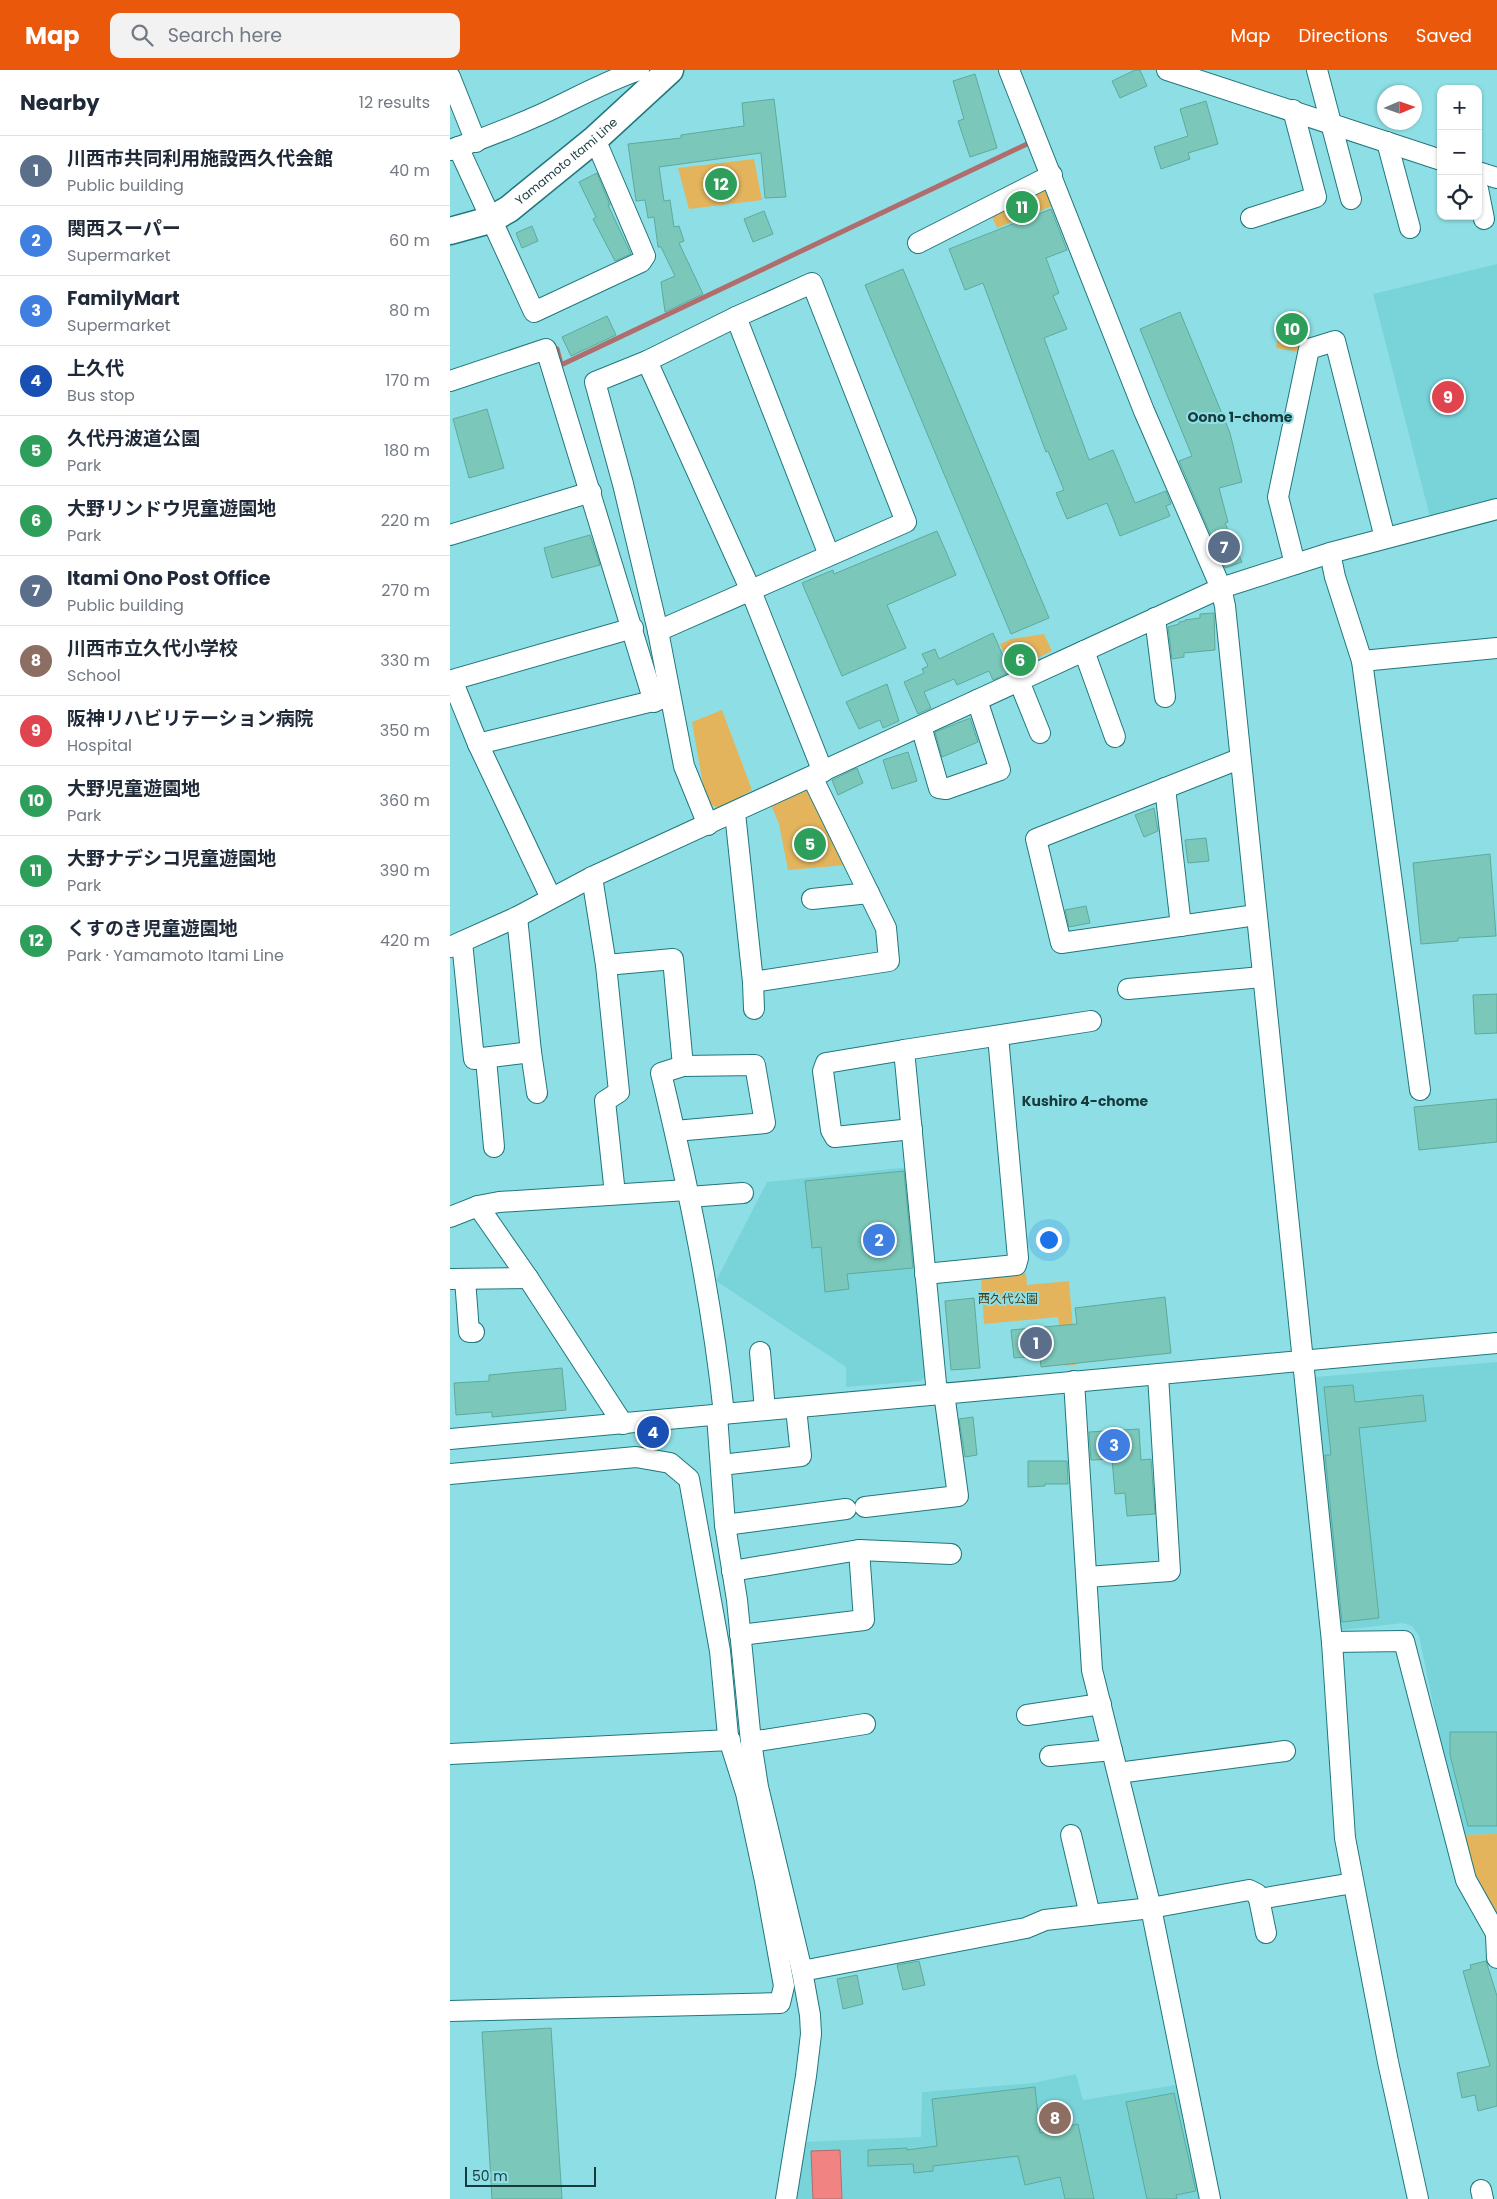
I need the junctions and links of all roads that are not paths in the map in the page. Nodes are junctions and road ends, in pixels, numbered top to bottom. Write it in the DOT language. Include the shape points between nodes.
graph roads {
  1 [pos="639,70"];
  2 [pos="670,70"];
  3 [pos="1009,70"];
  4 [pos="1167,70"];
  5 [pos="1317,70"];
  6 [pos="450,77"];
  7 [pos="1294,110"];
  8 [pos="1329,122"];
  9 [pos="595,139"];
  10 [pos="1387,142"];
  11 [pos="461,146"];
  12 [pos="1437,159"];
  13 [pos="1482,173"];
  14 [pos="1052,175"];
  15 [pos="1497,178"];
  16 [pos="1351,199"];
  17 [pos="1482,210"];
  18 [pos="1252,218"];
  19 [pos="490,220"];
  20 [pos="1484,220"];
  21 [pos="1410,228"];
  22 [pos="450,232"];
  23 [pos="918,243"];
  24 [pos="736,317"];
  25 [pos="647,361"];
  26 [pos="450,381"];
  27 [pos="591,492"];
  28 [pos="1497,509"];
  29 [pos="450,535"];
  30 [pos="1386,538"];
  31 [pos="1330,553"];
  32 [pos="829,555"];
  33 [pos="1295,564"];
  34 [pos="1221,588"];
  35 [pos="751,591"];
  36 [pos="1155,618"];
  37 [pos="633,628"];
  38 [pos="658,631"];
  39 [pos="1497,648"];
  40 [pos="1084,651"];
  41 [pos="1362,660"];
  42 [pos="451,676"];
  43 [pos="1019,681"];
  44 [pos="1166,697"];
  45 [pos="663,699"];
  46 [pos="976,700"];
  47 [pos="921,726"];
  48 [pos="1040,733"];
  49 [pos="1115,737"];
  50 [pos="478,744"];
  51 [pos="1239,759"];
  52 [pos="818,774"];
  53 [pos="1165,788"];
  54 [pos="735,813"];
  55 [pos="708,825"];
  56 [pos="592,877"];
  57 [pos="869,893"];
  58 [pos="551,898"];
  59 [pos="812,899"];
  60 [pos="1256,915"];
  61 [pos="517,917"];
  62 [pos="1181,926"];
  63 [pos="456,944"];
  64 [pos="606,965"];
  65 [pos="1262,977"];
  66 [pos="753,982"];
  67 [pos="1128,989"];
  68 [pos="754,1009"];
  69 [pos="1091,1021"];
  70 [pos="998,1036"];
  71 [pos="904,1050"];
  72 [pos="531,1052"];
  73 [pos="486,1059"];
  74 [pos="683,1066"];
  75 [pos="1420,1090"];
  76 [pos="536,1093"];
  77 [pos="912,1129"];
  78 [pos="675,1131"];
  79 [pos="494,1147"];
  80 [pos="743,1193"];
  81 [pos="615,1194"];
  82 [pos="688,1194"];
  83 [pos="478,1206"];
  84 [pos="450,1217"];
  85 [pos="925,1274"];
  86 [pos="528,1278"];
  87 [pos="458,1279"];
  88 [pos="469,1332"];
  89 [pos="1497,1343"];
  90 [pos="760,1352"];
  91 [pos="1302,1362"];
  92 [pos="1158,1375"];
  93 [pos="1074,1381"];
  94 [pos="940,1394"];
  95 [pos="796,1408"];
  96 [pos="765,1410"];
  97 [pos="720,1415"];
  98 [pos="623,1424"];
  99 [pos="450,1439"];
  100 [pos="721,1465"];
  101 [pos="450,1474"];
  102 [pos="725,1525"];
  103 [pos="859,1550"];
  104 [pos="951,1554"];
  105 [pos="732,1571"];
  106 [pos="1086,1577"];
  107 [pos="740,1635"];
  108 [pos="1332,1642"];
  109 [pos="1101,1704"];
  110 [pos="1027,1715"];
  111 [pos="865,1724"];
  112 [pos="730,1740"];
  113 [pos="751,1742"];
  114 [pos="1112,1750"];
  115 [pos="1285,1751"];
  116 [pos="450,1754"];
  117 [pos="1050,1756"];
  118 [pos="1118,1773"];
  119 [pos="1071,1834"];
  120 [pos="1353,1883"];
  121 [pos="1259,1899"];
  122 [pos="1151,1908"];
  123 [pos="1090,1915"];
  124 [pos="1266,1933"];
  125 [pos="1496,1935"];
  126 [pos="1497,1958"];
  127 [pos="802,1972"];
  128 [pos="450,2011"];
  129 [pos="786,2199"];
  130 [pos="1210,2199"];
  131 [pos="1418,2199"];
  1 -- 11 [label="street"];
  2 -- 9 [label="main road, Yamamoto Itami Line"];
  3 -- 14 [label="street"];
  4 -- 7 [label="street"];
  5 -- 8 [label="street"];
  6 -- 11 [label="street"];
  7 -- 8 [label="street"];
  7 -- 18 [label="street" via="1316,198"];
  8 -- 10 [label="street"];
  8 -- 16 [label="street"];
  9 -- 19 [label="main road, Yamamoto Itami Line"];
  9 -- 19 [label="street" via="645,256 641,262 534,312"];
  10 -- 12 [label="street"];
  10 -- 21 [label="street"];
  11 -- 19 [label="street"];
  13 -- 15 [label="street"];
  14 -- 23 [label="street"];
  14 -- 34 [label="street" via="1144,411"];
  17 -- 20 [label="street"];
  19 -- 22 [label="main road, Yamamoto Itami Line"];
  24 -- 25 [label="street"];
  24 -- 32 [label="street"];
  24 -- 32 [label="street" via="812,283 906,522"];
  25 -- 35 [label="street"];
  25 -- 38 [label="street" via="593,374"];
  26 -- 27 [label="street" via="546,349"];
  27 -- 29 [label="street" via="530,516"];
  27 -- 37 [label="street"];
  28 -- 30 [label="street"];
  30 -- 31 [label="street"];
  30 -- 33 [label="street" via="1334,341 1308,349 1278,497"];
  31 -- 33 [label="street"];
  31 -- 41 [label="street"];
  32 -- 35 [label="street"];
  33 -- 34 [label="street"];
  34 -- 36 [label="street"];
  34 -- 51 [label="street" via="1237,714"];
  35 -- 38 [label="street"];
  35 -- 52 [label="street"];
  36 -- 40 [label="street"];
  36 -- 44 [label="street"];
  37 -- 42 [label="street"];
  37 -- 45 [label="street"];
  38 -- 45 [label="street"];
  39 -- 41 [label="street"];
  40 -- 43 [label="street"];
  40 -- 49 [label="street"];
  41 -- 75 [label="street"];
  42 -- 50 [label="street"];
  43 -- 46 [label="street"];
  43 -- 48 [label="street"];
  45 -- 50 [label="street"];
  45 -- 55 [label="street" via="684,766"];
  46 -- 47 [label="street"];
  46 -- 47 [label="street" via="1000,770 946,789 939,788"];
  47 -- 52 [label="street"];
  50 -- 58 [label="street"];
  51 -- 53 [label="street"];
  51 -- 60 [label="street"];
  52 -- 54 [label="street"];
  52 -- 57 [label="street"];
  53 -- 62 [label="street"];
  53 -- 62 [label="street" via="1036,839 1061,942"];
  54 -- 55 [label="street"];
  54 -- 66 [label="street"];
  55 -- 56 [label="street"];
  56 -- 58 [label="street"];
  56 -- 64 [label="street"];
  57 -- 59 [label="street"];
  57 -- 66 [label="street" via="886,928 895,960"];
  58 -- 61 [label="street"];
  60 -- 62 [label="street"];
  60 -- 65 [label="street"];
  61 -- 63 [label="street"];
  61 -- 72 [label="street"];
  63 -- 73 [label="street" via="474,1059"];
  64 -- 74 [label="street" via="672,959"];
  64 -- 81 [label="street" via="619,1092 605,1101"];
  65 -- 67 [label="street" via="1152,979"];
  65 -- 91 [label="street"];
  66 -- 68 [label="street"];
  69 -- 70 [label="street"];
  70 -- 71 [label="street"];
  70 -- 85 [label="street" via="1018,1258 1016,1265"];
  71 -- 77 [label="street"];
  71 -- 77 [label="street" via="826,1063 823,1071 831,1130 835,1137"];
  72 -- 73 [label="street"];
  72 -- 76 [label="street"];
  73 -- 79 [label="street"];
  74 -- 78 [label="street" via="661,1073"];
  74 -- 78 [label="street" via="755,1065 765,1123"];
  77 -- 85 [label="street"];
  78 -- 82 [label="street"];
  80 -- 82 [label="street"];
  81 -- 82 [label="street"];
  81 -- 83 [label="street"];
  82 -- 97 [label="street" via="716,1343"];
  83 -- 84 [label="street"];
  83 -- 86 [label="street"];
  85 -- 94 [label="street"];
  86 -- 87 [label="street"];
  86 -- 98 [label="street"];
  87 -- 88 [label="street"];
  89 -- 91 [label="street"];
  90 -- 96 [label="street"];
  91 -- 92 [label="street"];
  91 -- 108 [label="street"];
  92 -- 93 [label="street"];
  92 -- 106 [label="street" via="1170,1571"];
  93 -- 94 [label="street"];
  93 -- 106 [label="street"];
  94 -- 95 [label="street"];
  94 -- 102 [label="street" via="958,1496"];
  95 -- 96 [label="street"];
  95 -- 100 [label="street" via="801,1456"];
  96 -- 97 [label="street"];
  97 -- 98 [label="street"];
  97 -- 100 [label="street"];
  98 -- 99 [label="street"];
  100 -- 102 [label="street"];
  101 -- 112 [label="street" via="636,1457 670,1462 689,1479 720,1651"];
  102 -- 105 [label="street"];
  103 -- 104 [label="street"];
  103 -- 105 [label="street"];
  103 -- 107 [label="street" via="864,1620"];
  105 -- 107 [label="street"];
  106 -- 109 [label="street" via="1092,1670"];
  107 -- 113 [label="street"];
  108 -- 120 [label="street" via="1345,1838"];
  108 -- 125 [label="street" via="1404,1641 1466,1880"];
  109 -- 110 [label="street"];
  109 -- 114 [label="street"];
  111 -- 113 [label="street"];
  112 -- 116 [label="street"];
  112 -- 128 [label="street" via="746,1793 765,1881 784,1986 780,2003"];
  113 -- 127 [label="street" via="758,1787"];
  114 -- 117 [label="street"];
  114 -- 118 [label="street"];
  115 -- 118 [label="street"];
  118 -- 122 [label="street"];
  119 -- 123 [label="street"];
  120 -- 121 [label="street"];
  120 -- 131 [label="street"];
  121 -- 122 [label="street" via="1249,1890"];
  121 -- 124 [label="street"];
  122 -- 123 [label="street"];
  122 -- 130 [label="street"];
  123 -- 127 [label="street" via="1045,1920 1026,1928"];
  125 -- 126 [label="street"];
  127 -- 129 [label="street" via="811,2034"];
}
